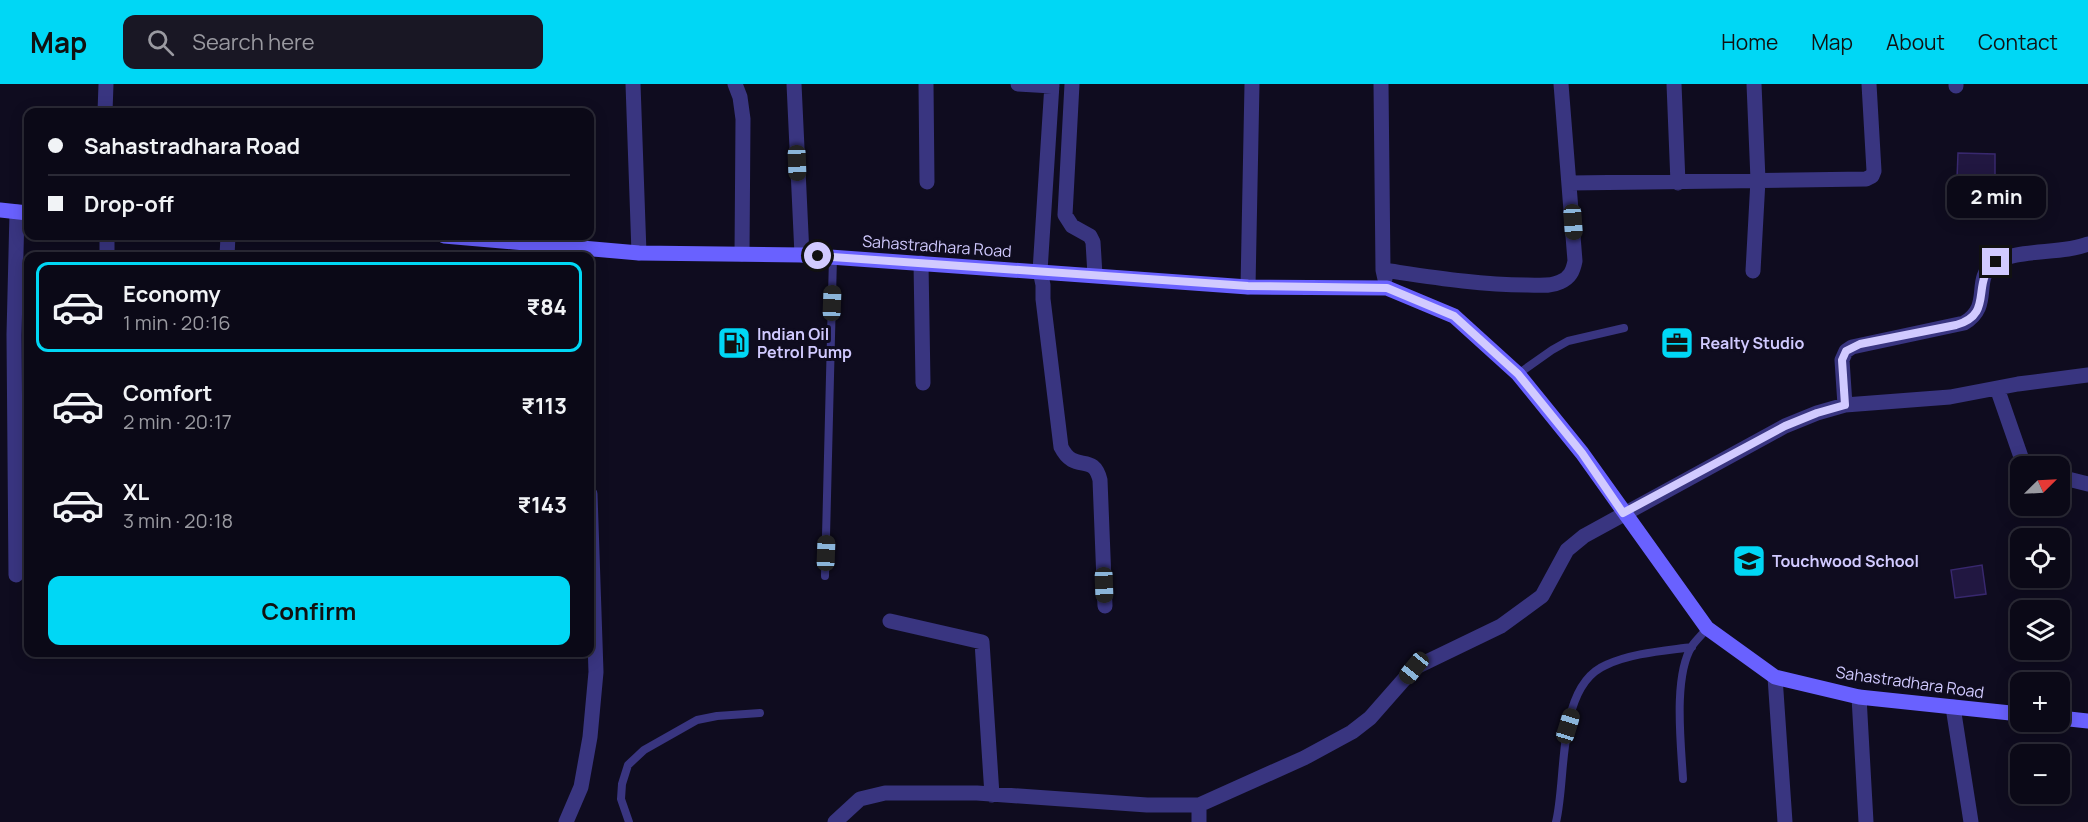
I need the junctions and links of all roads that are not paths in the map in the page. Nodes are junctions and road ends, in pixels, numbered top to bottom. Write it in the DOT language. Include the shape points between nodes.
graph roads {
  1 [pos="106,84"];
  2 [pos="633,84"];
  3 [pos="735,84"];
  4 [pos="798,84"];
  5 [pos="926,84"];
  6 [pos="1018,84"];
  7 [pos="1072,84"];
  8 [pos="1252,84"];
  9 [pos="1381,84"];
  10 [pos="1561,84"];
  11 [pos="1674,84"];
  12 [pos="1754,84"];
  13 [pos="1869,84"];
  14 [pos="1052,85"];
  15 [pos="105,108"];
  16 [pos="1758,180"];
  17 [pos="927,182"];
  18 [pos="1570,183"];
  19 [pos="1678,183"];
  20 [pos="0,210"];
  21 [pos="23,212"];
  22 [pos="476,240"];
  23 [pos="2088,244"];
  24 [pos="571,252"];
  25 [pos="594,252"];
  26 [pos="639,253"];
  27 [pos="742,254"];
  28 [pos="802,255"];
  29 [pos="833,257"];
  30 [pos="921,263"];
  31 [pos="1383,270"];
  32 [pos="1040,271"];
  33 [pos="1753,271"];
  34 [pos="1095,275"];
  35 [pos="1248,286"];
  36 [pos="1387,288"];
  37 [pos="1624,328"];
  38 [pos="1518,374"];
  39 [pos="2088,375"];
  40 [pos="923,383"];
  41 [pos="1996,388"];
  42 [pos="1845,405"];
  43 [pos="2021,456"];
  44 [pos="2070,480"];
  45 [pos="2088,484"];
  46 [pos="1623,513"];
  47 [pos="16,575"];
  48 [pos="825,576"];
  49 [pos="1105,606"];
  50 [pos="594,613"];
  51 [pos="890,621"];
  52 [pos="1707,628"];
  53 [pos="1692,646"];
  54 [pos="1775,677"];
  55 [pos="1859,697"];
  56 [pos="1953,707"];
  57 [pos="760,713"];
  58 [pos="2010,713"];
  59 [pos="2070,719"];
  60 [pos="2088,721"];
  61 [pos="1683,779"];
  62 [pos="992,795"];
  63 [pos="1198,805"];
  64 [pos="1972,820"];
  65 [pos="566,822"];
  66 [pos="629,822"];
  67 [pos="835,822"];
  68 [pos="1199,822"];
  69 [pos="1556,822"];
  70 [pos="1785,822"];
  71 [pos="1866,822"];
  1 -- 15 [label="street"];
  2 -- 26 [label="street"];
  3 -- 27 [label="street" via="743,119"];
  4 -- 28 [label="street"];
  5 -- 17 [label="street"];
  6 -- 14 [label="street"];
  7 -- 34 [label="street" via="1065,214 1072,226 1093,242"];
  8 -- 35 [label="street"];
  9 -- 31 [label="street"];
  10 -- 18 [label="street"];
  11 -- 19 [label="street"];
  12 -- 16 [label="street"];
  13 -- 16 [label="street" via="1874,171 1869,178"];
  14 -- 32 [label="street"];
  16 -- 19 [label="street"];
  16 -- 33 [label="street"];
  18 -- 19 [label="street"];
  18 -- 31 [label="street" via="1575,261 1572,272 1560,282 1489,285"];
  20 -- 21 [label="main road"];
  21 -- 47 [label="street" via="14,324"];
  22 -- 24 [label="main road, Sahastradhara Road"];
  23 -- 42 [label="street" via="1996,262 1986,272 1978,311 1964,323 1860,344 1846,351 1842,360"];
  25 -- 26 [label="main road, Sahastradhara Road"];
  26 -- 27 [label="main road, Sahastradhara Road"];
  27 -- 28 [label="main road, Sahastradhara Road"];
  28 -- 29 [label="main road, Sahastradhara Road"];
  29 -- 30 [label="main road, Sahastradhara Road"];
  29 -- 48 [label="lane"];
  30 -- 32 [label="main road, Sahastradhara Road"];
  30 -- 40 [label="street"];
  31 -- 36 [label="street"];
  32 -- 34 [label="main road, Sahastradhara Road"];
  32 -- 49 [label="street" via="1061,447 1072,462 1096,467 1100,480"];
  34 -- 35 [label="main road, Sahastradhara Road"];
  35 -- 36 [label="main road, Sahastradhara Road"];
  36 -- 38 [label="main road, Sahastradhara Road" via="1454,316"];
  37 -- 38 [label="lane" via="1569,341"];
  38 -- 46 [label="main road, Sahastradhara Road" via="1582,453"];
  39 -- 41 [label="street"];
  41 -- 42 [label="street" via="1950,397"];
  41 -- 43 [label="street"];
  42 -- 46 [label="street" via="1785,426"];
  44 -- 45 [label="street"];
  46 -- 52 [label="main road, Sahastradhara Road"];
  46 -- 63 [label="street" via="1567,550 1542,596 1501,626 1414,668 1352,732"];
  50 -- 65 [label="street" via="596,672 590,737 581,787"];
  51 -- 62 [label="street" via="982,642"];
  52 -- 53 [label="lane"];
  52 -- 54 [label="main road, Sahastradhara Road"];
  53 -- 61 [label="lane" via="1683,668 1679,722"];
  53 -- 69 [label="lane" via="1641,654 1590,674 1577,696 1568,726"];
  54 -- 55 [label="main road, Sahastradhara Road"];
  54 -- 70 [label="street"];
  55 -- 56 [label="main road, Sahastradhara Road"];
  55 -- 71 [label="street"];
  56 -- 58 [label="main road, Sahastradhara Road"];
  56 -- 64 [label="street"];
  57 -- 66 [label="lane" via="697,720 644,750 628,765 622,784 621,799"];
  59 -- 60 [label="main road"];
  62 -- 63 [label="street" via="1147,806"];
  62 -- 67 [label="street" via="885,793 860,798"];
  63 -- 68 [label="street"];
}
